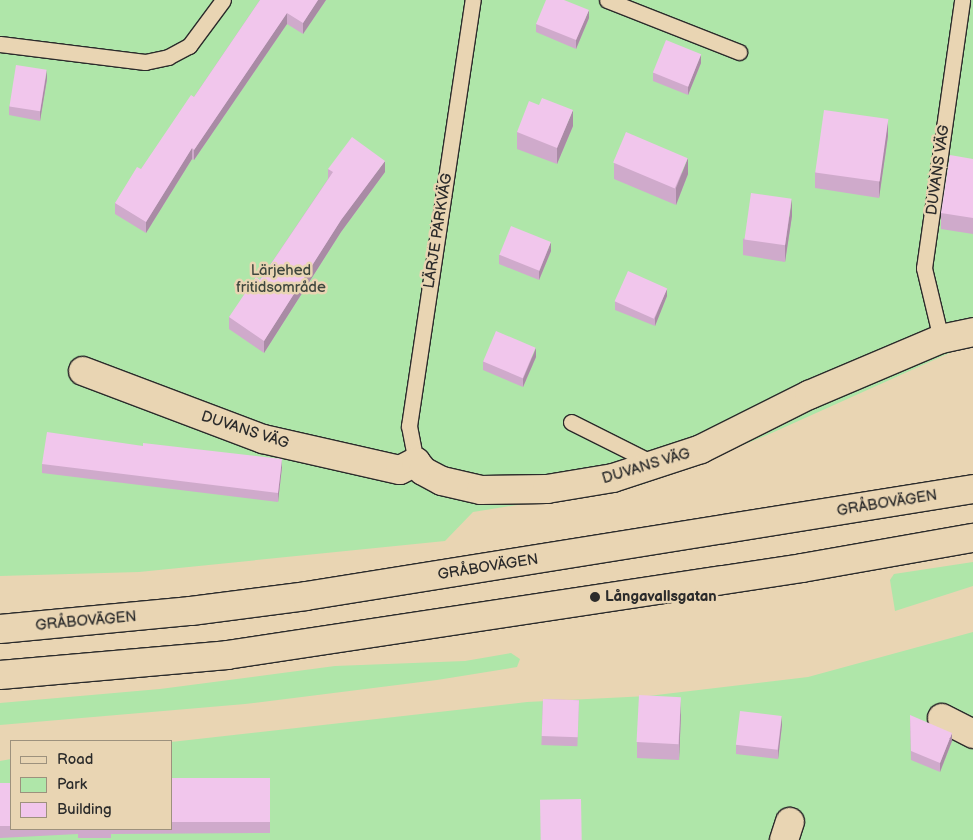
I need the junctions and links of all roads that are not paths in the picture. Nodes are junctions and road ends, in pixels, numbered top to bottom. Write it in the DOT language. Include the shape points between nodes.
graph roads {
  1 [pos="223,0"];
  2 [pos="474,0"];
  3 [pos="607,0"];
  4 [pos="962,0"];
  5 [pos="0,44"];
  6 [pos="739,52"];
  7 [pos="973,332"];
  8 [pos="941,339"];
  9 [pos="83,371"];
  10 [pos="572,422"];
  11 [pos="416,462"];
  12 [pos="656,464"];
  13 [pos="973,489"];
  14 [pos="973,538"];
  15 [pos="0,629"];
  16 [pos="0,675"];
  17 [pos="942,718"];
  18 [pos="973,734"];
  1 -- 5 [label="lane" via="189,46 168,57 145,62"];
  2 -- 11 [label="lane, LÄRJE PARKVÄG" via="409,426"];
  3 -- 6 [label="lane"];
  4 -- 8 [label="lane, DUVANS VÄG" via="924,268"];
  7 -- 8 [label="main road, DUVANS VÄG"];
  8 -- 12 [label="main road, DUVANS VÄG" via="809,395 701,449"];
  9 -- 11 [label="main road, DUVANS VÄG" via="263,439 400,470"];
  10 -- 12 [label="lane"];
  11 -- 12 [label="main road, DUVANS VÄG" via="423,471 442,481 481,490 547,489 613,478"];
  13 -- 15 [label="main road, GRÅBOVÄGEN" via="306,596 191,611"];
  14 -- 16 [label="main road" via="802,568 227,655"];
  17 -- 18 [label="main road"];
}
